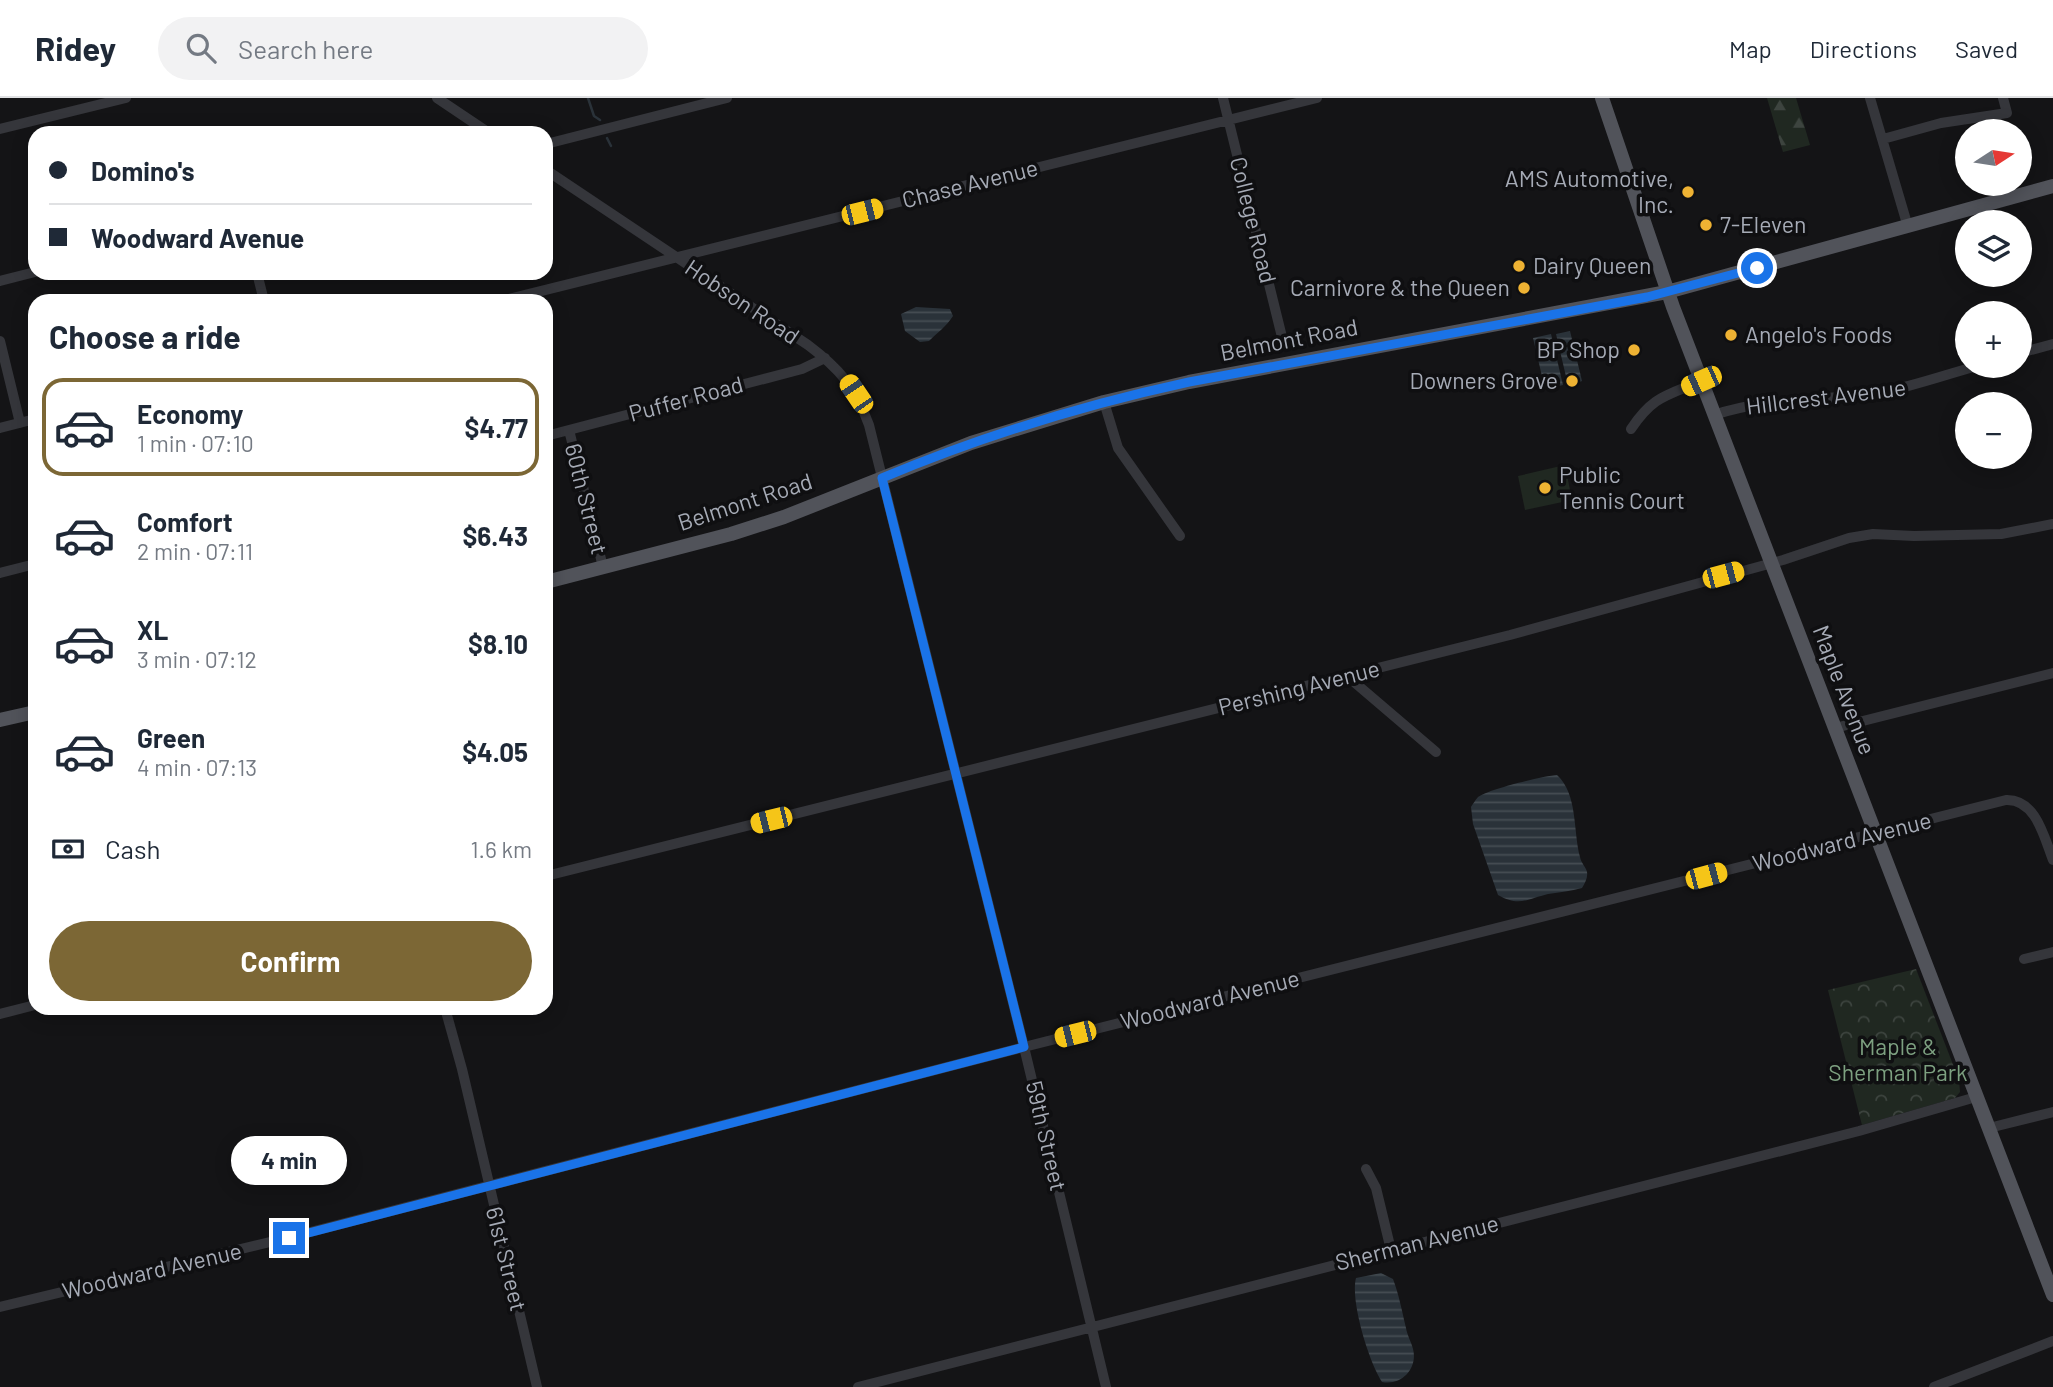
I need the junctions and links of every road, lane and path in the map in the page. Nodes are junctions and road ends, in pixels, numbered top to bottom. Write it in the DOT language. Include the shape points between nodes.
graph roads {
  1 [pos="126,98"];
  2 [pos="437,98"];
  3 [pos="727,98"];
  4 [pos="1223,98"];
  5 [pos="1317,98"];
  6 [pos="1602,98"];
  7 [pos="1870,98"];
  8 [pos="2003,98"];
  9 [pos="1228,119"];
  10 [pos="479,126"];
  11 [pos="0,130"];
  12 [pos="1883,139"];
  13 [pos="553,142"];
  14 [pos="553,175"];
  15 [pos="2053,186"];
  16 [pos="1908,227"];
  17 [pos="675,257"];
  18 [pos="28,274"];
  19 [pos="0,281"];
  20 [pos="1667,292"];
  21 [pos="529,294"];
  22 [pos="0,341"];
  23 [pos="1283,341"];
  24 [pos="2053,344"];
  25 [pos="2032,350"];
  26 [pos="825,358"];
  27 [pos="1955,374"];
  28 [pos="1701,381"];
  29 [pos="1104,401"];
  30 [pos="1714,415"];
  31 [pos="28,421"];
  32 [pos="20,423"];
  33 [pos="0,428"];
  34 [pos="1631,429"];
  35 [pos="569,430"];
  36 [pos="553,434"];
  37 [pos="882,478"];
  38 [pos="2053,524"];
  39 [pos="1180,536"];
  40 [pos="1771,563"];
  41 [pos="28,566"];
  42 [pos="603,568"];
  43 [pos="0,573"];
  44 [pos="553,580"];
  45 [pos="2053,673"];
  46 [pos="1347,676"];
  47 [pos="28,714"];
  48 [pos="0,720"];
  49 [pos="1835,728"];
  50 [pos="1436,752"];
  51 [pos="957,772"];
  52 [pos="1875,834"];
  53 [pos="2053,860"];
  54 [pos="553,874"];
  55 [pos="2053,952"];
  56 [pos="2024,959"];
  57 [pos="28,1007"];
  58 [pos="0,1014"];
  59 [pos="447,1015"];
  60 [pos="1024,1047"];
  61 [pos="1976,1097"];
  62 [pos="2053,1112"];
  63 [pos="1989,1128"];
  64 [pos="1366,1169"];
  65 [pos="488,1186"];
  66 [pos="1391,1250"];
  67 [pos="2053,1295"];
  68 [pos="0,1307"];
  69 [pos="1092,1327"];
  70 [pos="2053,1342"];
  71 [pos="537,1387"];
  72 [pos="858,1387"];
  73 [pos="1106,1387"];
  74 [pos="1934,1387"];
  1 -- 11 [label="street"];
  2 -- 10 [label="street"];
  3 -- 13 [label="street"];
  4 -- 9 [label="street, College Road"];
  5 -- 9 [label="street, Chase Avenue"];
  6 -- 20 [label="main road, Maple Avenue"];
  7 -- 12 [label="street"];
  8 -- 12 [label="street" via="2007,113 1941,123"];
  9 -- 17 [label="street, Chase Avenue"];
  9 -- 23 [label="street, College Road"];
  12 -- 16 [label="street"];
  14 -- 17 [label="street, Hobson Road"];
  15 -- 16 [label="main road, Belmont Road"];
  16 -- 20 [label="main road, Belmont Road"];
  17 -- 21 [label="street, Chase Avenue"];
  17 -- 26 [label="street, Hobson Road"];
  18 -- 19 [label="street"];
  20 -- 28 [label="main road, Maple Avenue"];
  20 -- 29 [label="main road, Belmont Road"];
  22 -- 32 [label="street"];
  24 -- 25 [label="street"];
  26 -- 35 [label="street, Puffer Road" via="802,369"];
  26 -- 37 [label="street, Hobson Road" via="856,394"];
  27 -- 30 [label="street, Hillcrest Avenue" via="1889,391 1784,400"];
  28 -- 30 [label="main road, Maple Avenue"];
  28 -- 34 [label="street" via="1660,397"];
  29 -- 37 [label="main road, Belmont Road" via="1001,432"];
  29 -- 39 [label="street" via="1118,448"];
  30 -- 40 [label="main road, Maple Avenue"];
  31 -- 32 [label="street"];
  32 -- 33 [label="street"];
  35 -- 36 [label="street, Puffer Road"];
  35 -- 42 [label="street, 60th Street"];
  37 -- 42 [label="main road, Belmont Road" via="784,517"];
  37 -- 51 [label="street, 59th Street"];
  38 -- 40 [label="street, Pershing Avenue" via="2001,534 1862,535"];
  40 -- 46 [label="street, Pershing Avenue"];
  40 -- 49 [label="main road, Maple Avenue"];
  41 -- 43 [label="street"];
  42 -- 44 [label="main road, Belmont Road"];
  45 -- 49 [label="street"];
  46 -- 50 [label="street"];
  46 -- 51 [label="street, Pershing Avenue"];
  47 -- 48 [label="main road"];
  49 -- 52 [label="main road, Maple Avenue"];
  51 -- 54 [label="street, Pershing Avenue"];
  51 -- 60 [label="street, 59th Street"];
  52 -- 53 [label="street, Woodward Avenue" via="2014,800 2030,808"];
  52 -- 60 [label="street, Woodward Avenue"];
  52 -- 61 [label="main road, Maple Avenue"];
  55 -- 56 [label="street"];
  57 -- 58 [label="street"];
  59 -- 65 [label="street, 61st Street"];
  60 -- 65 [label="street, Woodward Avenue"];
  60 -- 69 [label="street, 59th Street"];
  61 -- 63 [label="main road, Maple Avenue"];
  61 -- 66 [label="street, Sherman Avenue"];
  62 -- 63 [label="street"];
  63 -- 67 [label="main road, Maple Avenue"];
  64 -- 66 [label="street" via="1376,1188"];
  65 -- 68 [label="street, Woodward Avenue"];
  65 -- 71 [label="street, 61st Street"];
  66 -- 69 [label="street, Sherman Avenue"];
  69 -- 72 [label="street, Sherman Avenue"];
  69 -- 73 [label="street, 59th Street"];
  70 -- 74 [label="street"];
}
